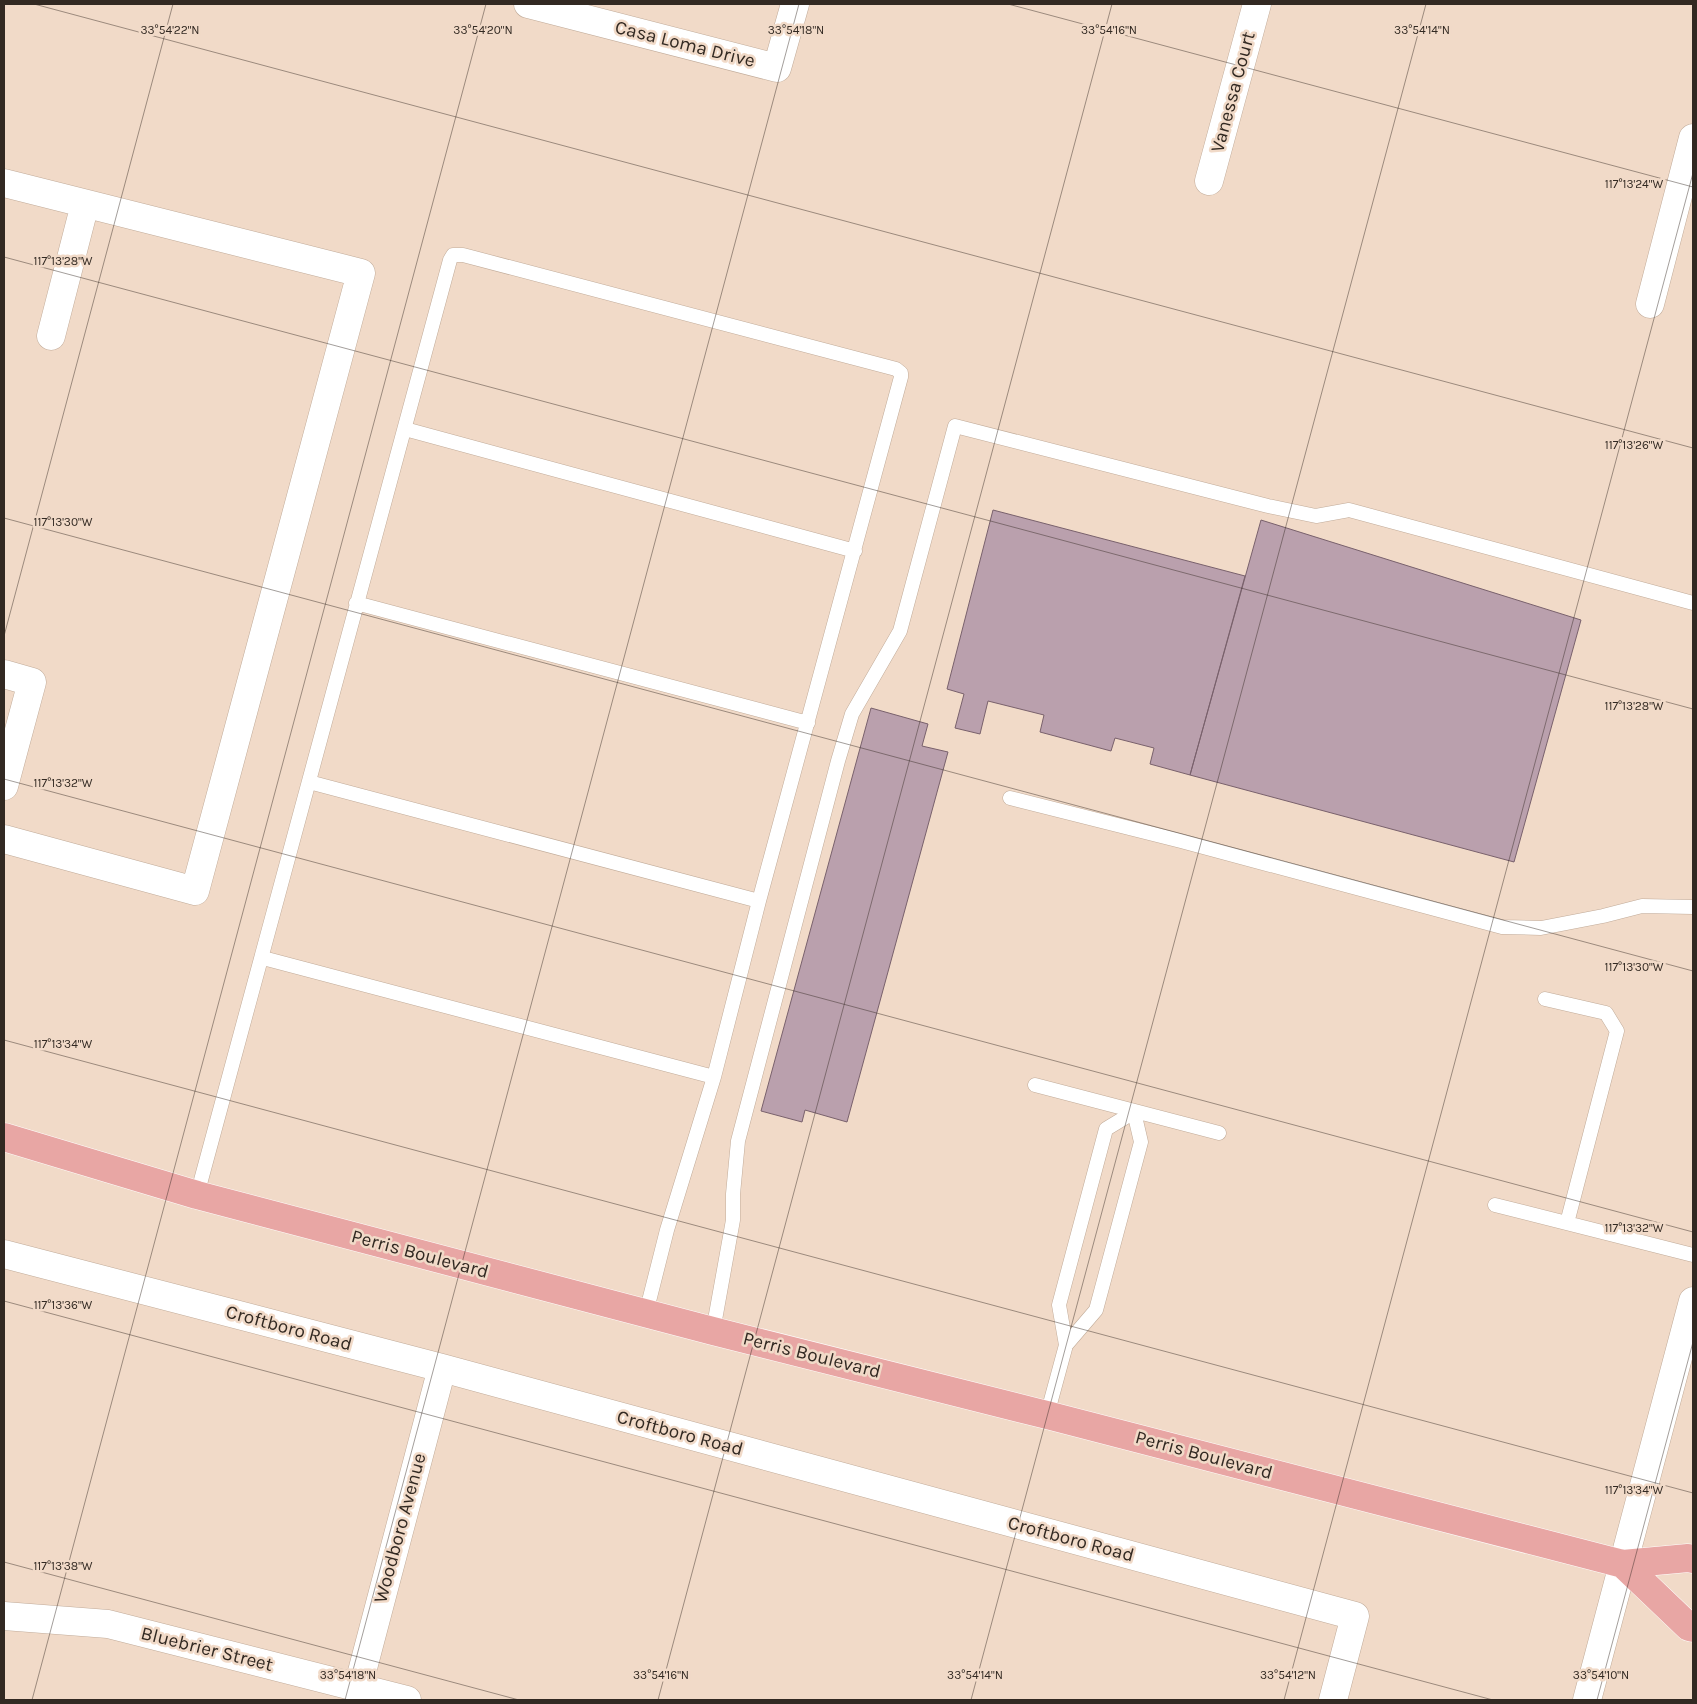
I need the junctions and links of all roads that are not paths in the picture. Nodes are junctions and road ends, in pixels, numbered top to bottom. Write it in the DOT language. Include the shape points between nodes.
graph roads {
  1 [pos="528,4"];
  2 [pos="795,4"];
  3 [pos="1257,4"];
  4 [pos="1693,138"];
  5 [pos="1209,181"];
  6 [pos="4,183"];
  7 [pos="85,204"];
  8 [pos="1650,304"];
  9 [pos="51,336"];
  10 [pos="405,429"];
  11 [pos="855,550"];
  12 [pos="1693,602"];
  13 [pos="356,603"];
  14 [pos="4,674"];
  15 [pos="13,711"];
  16 [pos="808,723"];
  17 [pos="308,782"];
  18 [pos="4,786"];
  19 [pos="1010,798"];
  20 [pos="4,839"];
  21 [pos="759,901"];
  22 [pos="1693,907"];
  23 [pos="262,958"];
  24 [pos="1545,998"];
  25 [pos="714,1076"];
  26 [pos="1035,1085"];
  27 [pos="1134,1112"];
  28 [pos="1219,1134"];
  29 [pos="4,1137"];
  30 [pos="197,1195"];
  31 [pos="1495,1205"];
  32 [pos="1566,1223"];
  33 [pos="4,1254"];
  34 [pos="1693,1255"];
  35 [pos="1693,1301"];
  36 [pos="646,1313"];
  37 [pos="713,1331"];
  38 [pos="1066,1345"];
  39 [pos="442,1368"];
  40 [pos="1048,1414"];
  41 [pos="1693,1559"];
  42 [pos="1623,1564"];
  43 [pos="4,1616"];
  44 [pos="1693,1628"];
  45 [pos="358,1688"];
  46 [pos="407,1700"];
  47 [pos="1333,1700"];
  48 [pos="1586,1700"];
  1 -- 2 [label="street, Casa Loma Drive" via="777,68"];
  3 -- 5 [label="street, Vanessa Court"];
  4 -- 8 [label="street"];
  6 -- 7 [label="street"];
  7 -- 9 [label="street"];
  7 -- 20 [label="street" via="361,273 195,891"];
  10 -- 11 [label="lane"];
  10 -- 11 [label="lane" via="453,255 896,369 901,377"];
  10 -- 13 [label="lane"];
  11 -- 16 [label="lane"];
  12 -- 37 [label="lane" via="1350,510 1316,516 1306,514 954,426 900,631 852,714 838,761 738,1141 733,1220"];
  13 -- 16 [label="lane"];
  13 -- 17 [label="lane"];
  14 -- 15 [label="street" via="32,682"];
  15 -- 18 [label="street"];
  16 -- 21 [label="lane"];
  17 -- 21 [label="lane"];
  17 -- 23 [label="lane"];
  19 -- 22 [label="lane" via="1502,927 1542,928 1642,906"];
  21 -- 25 [label="lane"];
  23 -- 25 [label="lane"];
  23 -- 30 [label="lane"];
  24 -- 32 [label="lane" via="1606,1013 1617,1031"];
  25 -- 36 [label="lane" via="667,1230"];
  26 -- 27 [label="lane"];
  27 -- 28 [label="lane"];
  27 -- 38 [label="lane" via="1141,1142 1096,1310"];
  27 -- 38 [label="lane" via="1106,1129 1059,1305"];
  29 -- 30 [label="main road, Perris Boulevard"];
  30 -- 36 [label="main road, Perris Boulevard"];
  31 -- 32 [label="lane"];
  32 -- 34 [label="lane"];
  33 -- 39 [label="street, Croftboro Road"];
  35 -- 42 [label="street"];
  36 -- 37 [label="main road, Perris Boulevard"];
  37 -- 40 [label="main road, Perris Boulevard"];
  38 -- 40 [label="lane"];
  39 -- 45 [label="street, Woodboro Avenue"];
  39 -- 47 [label="street, Croftboro Road" via="1355,1616"];
  40 -- 42 [label="main road, Perris Boulevard"];
  41 -- 42 [label="main road, Perris Boulevard"];
  42 -- 44 [label="main road, Perris Boulevard"];
  42 -- 48 [label="street"];
  43 -- 45 [label="street, Bluebrier Street" via="108,1624"];
  45 -- 46 [label="street, Bluebrier Street"];
}
